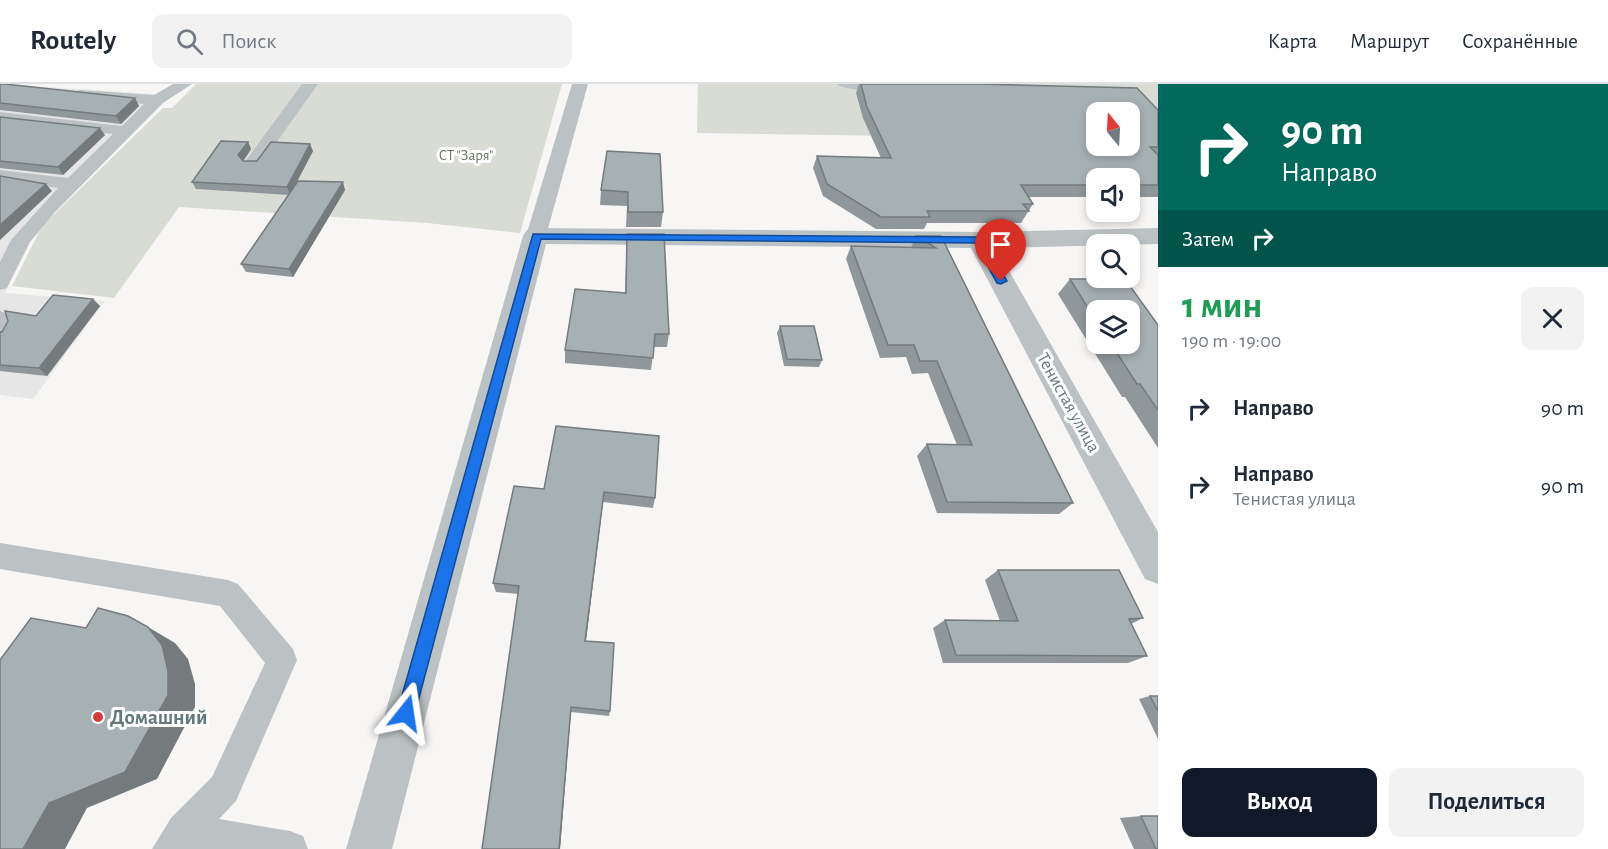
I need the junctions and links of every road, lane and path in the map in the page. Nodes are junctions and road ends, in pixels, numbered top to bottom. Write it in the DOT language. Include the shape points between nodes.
graph roads {
  1 [pos="184,84"];
  2 [pos="310,84"];
  3 [pos="580,84"];
  4 [pos="845,84"];
  5 [pos="908,87"];
  6 [pos="67,92"];
  7 [pos="157,100"];
  8 [pos="0,117"];
  9 [pos="126,130"];
  10 [pos="252,163"];
  11 [pos="0,175"];
  12 [pos="73,184"];
  13 [pos="536,236"];
  14 [pos="1158,236"];
  15 [pos="0,238"];
  16 [pos="21,240"];
  17 [pos="979,240"];
  18 [pos="0,283"];
  19 [pos="0,319"];
  20 [pos="0,332"];
  21 [pos="0,556"];
  22 [pos="1158,567"];
  23 [pos="177,840"];
  24 [pos="290,849"];
  25 [pos="369,849"];
  1 -- 7 [label="lane"];
  2 -- 10 [label="lane"];
  3 -- 13 [label="lane"];
  4 -- 5 [label="lane"];
  6 -- 7 [label="lane"];
  7 -- 9 [label="lane"];
  8 -- 9 [label="lane"];
  9 -- 12 [label="lane"];
  11 -- 12 [label="lane"];
  12 -- 16 [label="lane"];
  13 -- 17 [label="street"];
  13 -- 25 [label="street"];
  14 -- 17 [label="street"];
  15 -- 16 [label="lane"];
  16 -- 18 [label="lane"];
  17 -- 22 [label="street, Тенистая улица"];
  19 -- 20 [label="lane"];
  21 -- 23 [label="lane" via="228,594 282,660 224,789"];
  23 -- 24 [label="lane"];
}
